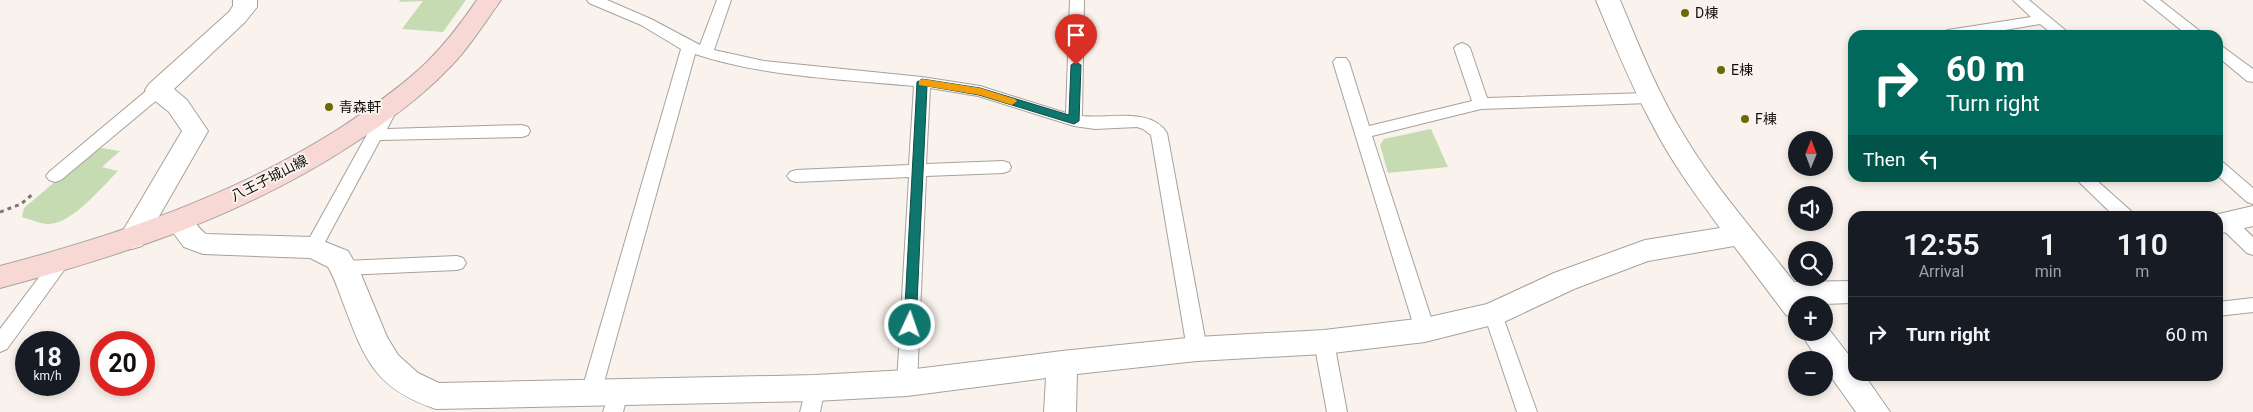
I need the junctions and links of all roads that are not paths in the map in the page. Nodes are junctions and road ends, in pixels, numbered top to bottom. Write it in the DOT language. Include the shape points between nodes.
graph roads {
  1 [pos="244,0"];
  2 [pos="489,0"];
  3 [pos="594,0"];
  4 [pos="724,0"];
  5 [pos="1077,0"];
  6 [pos="1608,0"];
  7 [pos="2020,0"];
  8 [pos="2151,0"];
  9 [pos="2044,19"];
  10 [pos="1978,30"];
  11 [pos="2057,30"];
  12 [pos="2190,30"];
  13 [pos="1462,48"];
  14 [pos="697,50"];
  15 [pos="2223,54"];
  16 [pos="1341,62"];
  17 [pos="2253,77"];
  18 [pos="922,82"];
  19 [pos="158,90"];
  20 [pos="1649,98"];
  21 [pos="392,104"];
  22 [pos="1481,104"];
  23 [pos="1074,121"];
  24 [pos="522,130"];
  25 [pos="1362,133"];
  26 [pos="374,135"];
  27 [pos="1003,167"];
  28 [pos="918,171"];
  29 [pos="2223,171"];
  30 [pos="55,176"];
  31 [pos="796,176"];
  32 [pos="2088,182"];
  33 [pos="2253,198"];
  34 [pos="2120,211"];
  35 [pos="2253,216"];
  36 [pos="179,222"];
  37 [pos="2223,223"];
  38 [pos="2223,224"];
  39 [pos="1740,235"];
  40 [pos="132,239"];
  41 [pos="313,248"];
  42 [pos="2253,248"];
  43 [pos="61,261"];
  44 [pos="457,263"];
  45 [pos="344,268"];
  46 [pos="0,277"];
  47 [pos="1848,293"];
  48 [pos="1789,296"];
  49 [pos="1822,296"];
  50 [pos="2253,305"];
  51 [pos="2223,308"];
  52 [pos="1493,314"];
  53 [pos="1425,330"];
  54 [pos="1822,341"];
  55 [pos="1324,342"];
  56 [pos="0,344"];
  57 [pos="1196,349"];
  58 [pos="1062,363"];
  59 [pos="1848,377"];
  60 [pos="1851,381"];
  61 [pos="908,383"];
  62 [pos="607,400"];
  63 [pos="813,400"];
  64 [pos="433,404"];
  65 [pos="1060,412"];
  66 [pos="1337,412"];
  67 [pos="1527,412"];
  68 [pos="1874,412"];
  1 -- 19 [label="street" via="245,7 237,18"];
  2 -- 21 [label="main road, 八王子城山線" via="442,60"];
  3 -- 14 [label="lane" via="646,22"];
  4 -- 14 [label="lane"];
  5 -- 23 [label="lane"];
  6 -- 20 [label="street"];
  7 -- 9 [label="lane"];
  8 -- 12 [label="lane"];
  9 -- 10 [label="lane"];
  9 -- 11 [label="lane"];
  13 -- 22 [label="lane"];
  14 -- 18 [label="lane" via="764,66"];
  14 -- 62 [label="lane"];
  15 -- 17 [label="lane"];
  16 -- 25 [label="lane"];
  18 -- 23 [label="lane" via="980,92"];
  18 -- 28 [label="lane"];
  19 -- 30 [label="lane"];
  19 -- 40 [label="street" via="178,106 195,131"];
  20 -- 22 [label="lane"];
  20 -- 39 [label="street" via="1675,143"];
  21 -- 26 [label="lane"];
  21 -- 36 [label="main road, 八王子城山線" via="300,163"];
  22 -- 25 [label="lane"];
  23 -- 57 [label="lane" via="1137,122 1148,124 1159,133"];
  24 -- 26 [label="lane"];
  25 -- 53 [label="lane"];
  26 -- 41 [label="lane"];
  27 -- 28 [label="lane"];
  28 -- 31 [label="lane"];
  28 -- 61 [label="lane"];
  29 -- 33 [label="lane"];
  32 -- 34 [label="lane"];
  35 -- 37 [label="street"];
  36 -- 40 [label="main road, 八王子城山線"];
  36 -- 41 [label="street" via="194,240 203,244"];
  38 -- 42 [label="lane"];
  39 -- 48 [label="street"];
  39 -- 52 [label="street" via="1644,251 1564,281"];
  40 -- 43 [label="main road, 八王子城山線"];
  41 -- 45 [label="street" via="338,259"];
  43 -- 46 [label="main road, 八王子城山線"];
  43 -- 56 [label="lane"];
  44 -- 45 [label="lane"];
  45 -- 64 [label="street" via="373,341 387,364"];
  47 -- 49 [label="street"];
  50 -- 51 [label="lane"];
  52 -- 53 [label="street"];
  52 -- 67 [label="lane"];
  53 -- 55 [label="street"];
  54 -- 59 [label="street"];
  55 -- 57 [label="street"];
  55 -- 66 [label="lane"];
  57 -- 58 [label="street"];
  58 -- 61 [label="street"];
  58 -- 65 [label="street"];
  60 -- 68 [label="street"];
  61 -- 63 [label="street"];
  62 -- 63 [label="street"];
  62 -- 64 [label="street"];
}
